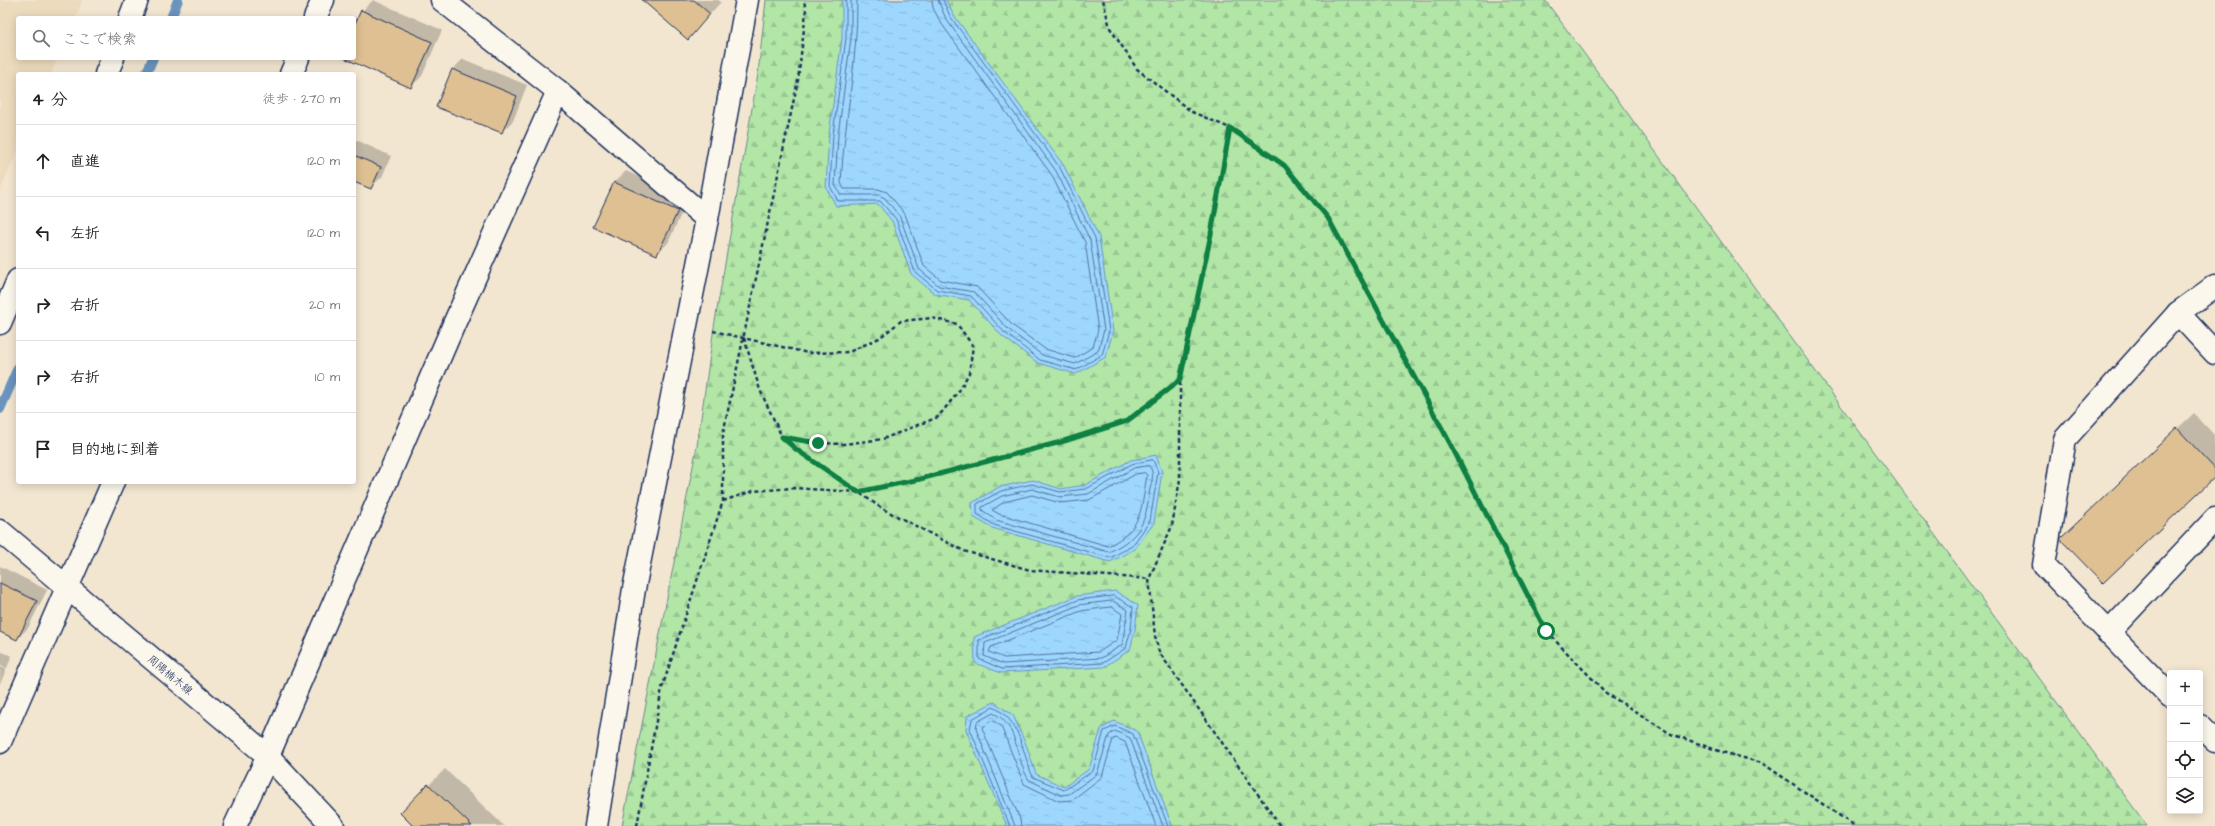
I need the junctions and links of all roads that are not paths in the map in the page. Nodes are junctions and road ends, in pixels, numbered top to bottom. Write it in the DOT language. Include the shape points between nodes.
graph roads {
  1 [pos="137,0"];
  2 [pos="323,0"];
  3 [pos="442,0"];
  4 [pos="747,0"];
  5 [pos="131,16"];
  6 [pos="316,16"];
  7 [pos="112,60"];
  8 [pos="297,60"];
  9 [pos="107,72"];
  10 [pos="292,72"];
  11 [pos="558,91"];
  12 [pos="707,219"];
  13 [pos="16,285"];
  14 [pos="2215,286"];
  15 [pos="2178,313"];
  16 [pos="0,323"];
  17 [pos="2215,353"];
  18 [pos="112,484"];
  19 [pos="2215,519"];
  20 [pos="0,531"];
  21 [pos="67,589"];
  22 [pos="2108,633"];
  23 [pos="2167,693"];
  24 [pos="2203,729"];
  25 [pos="2215,741"];
  26 [pos="0,742"];
  27 [pos="268,756"];
  28 [pos="235,826"];
  29 [pos="333,826"];
  30 [pos="596,826"];
  1 -- 5 [label="street"];
  2 -- 6 [label="street"];
  3 -- 11 [label="street"];
  4 -- 12 [label="street"];
  7 -- 9 [label="street"];
  8 -- 10 [label="street"];
  11 -- 12 [label="street"];
  11 -- 27 [label="street" via="454,324"];
  12 -- 30 [label="street" via="634,588"];
  13 -- 16 [label="street"];
  14 -- 15 [label="street"];
  15 -- 17 [label="street"];
  15 -- 22 [label="street" via="2065,439 2044,565"];
  18 -- 21 [label="street"];
  19 -- 22 [label="street"];
  20 -- 21 [label="street, 周陽楠木線"];
  21 -- 26 [label="street"];
  21 -- 27 [label="street, 周陽楠木線"];
  22 -- 23 [label="street"];
  24 -- 25 [label="street"];
  27 -- 28 [label="street"];
  27 -- 29 [label="street, 周陽楠木線"];
}
